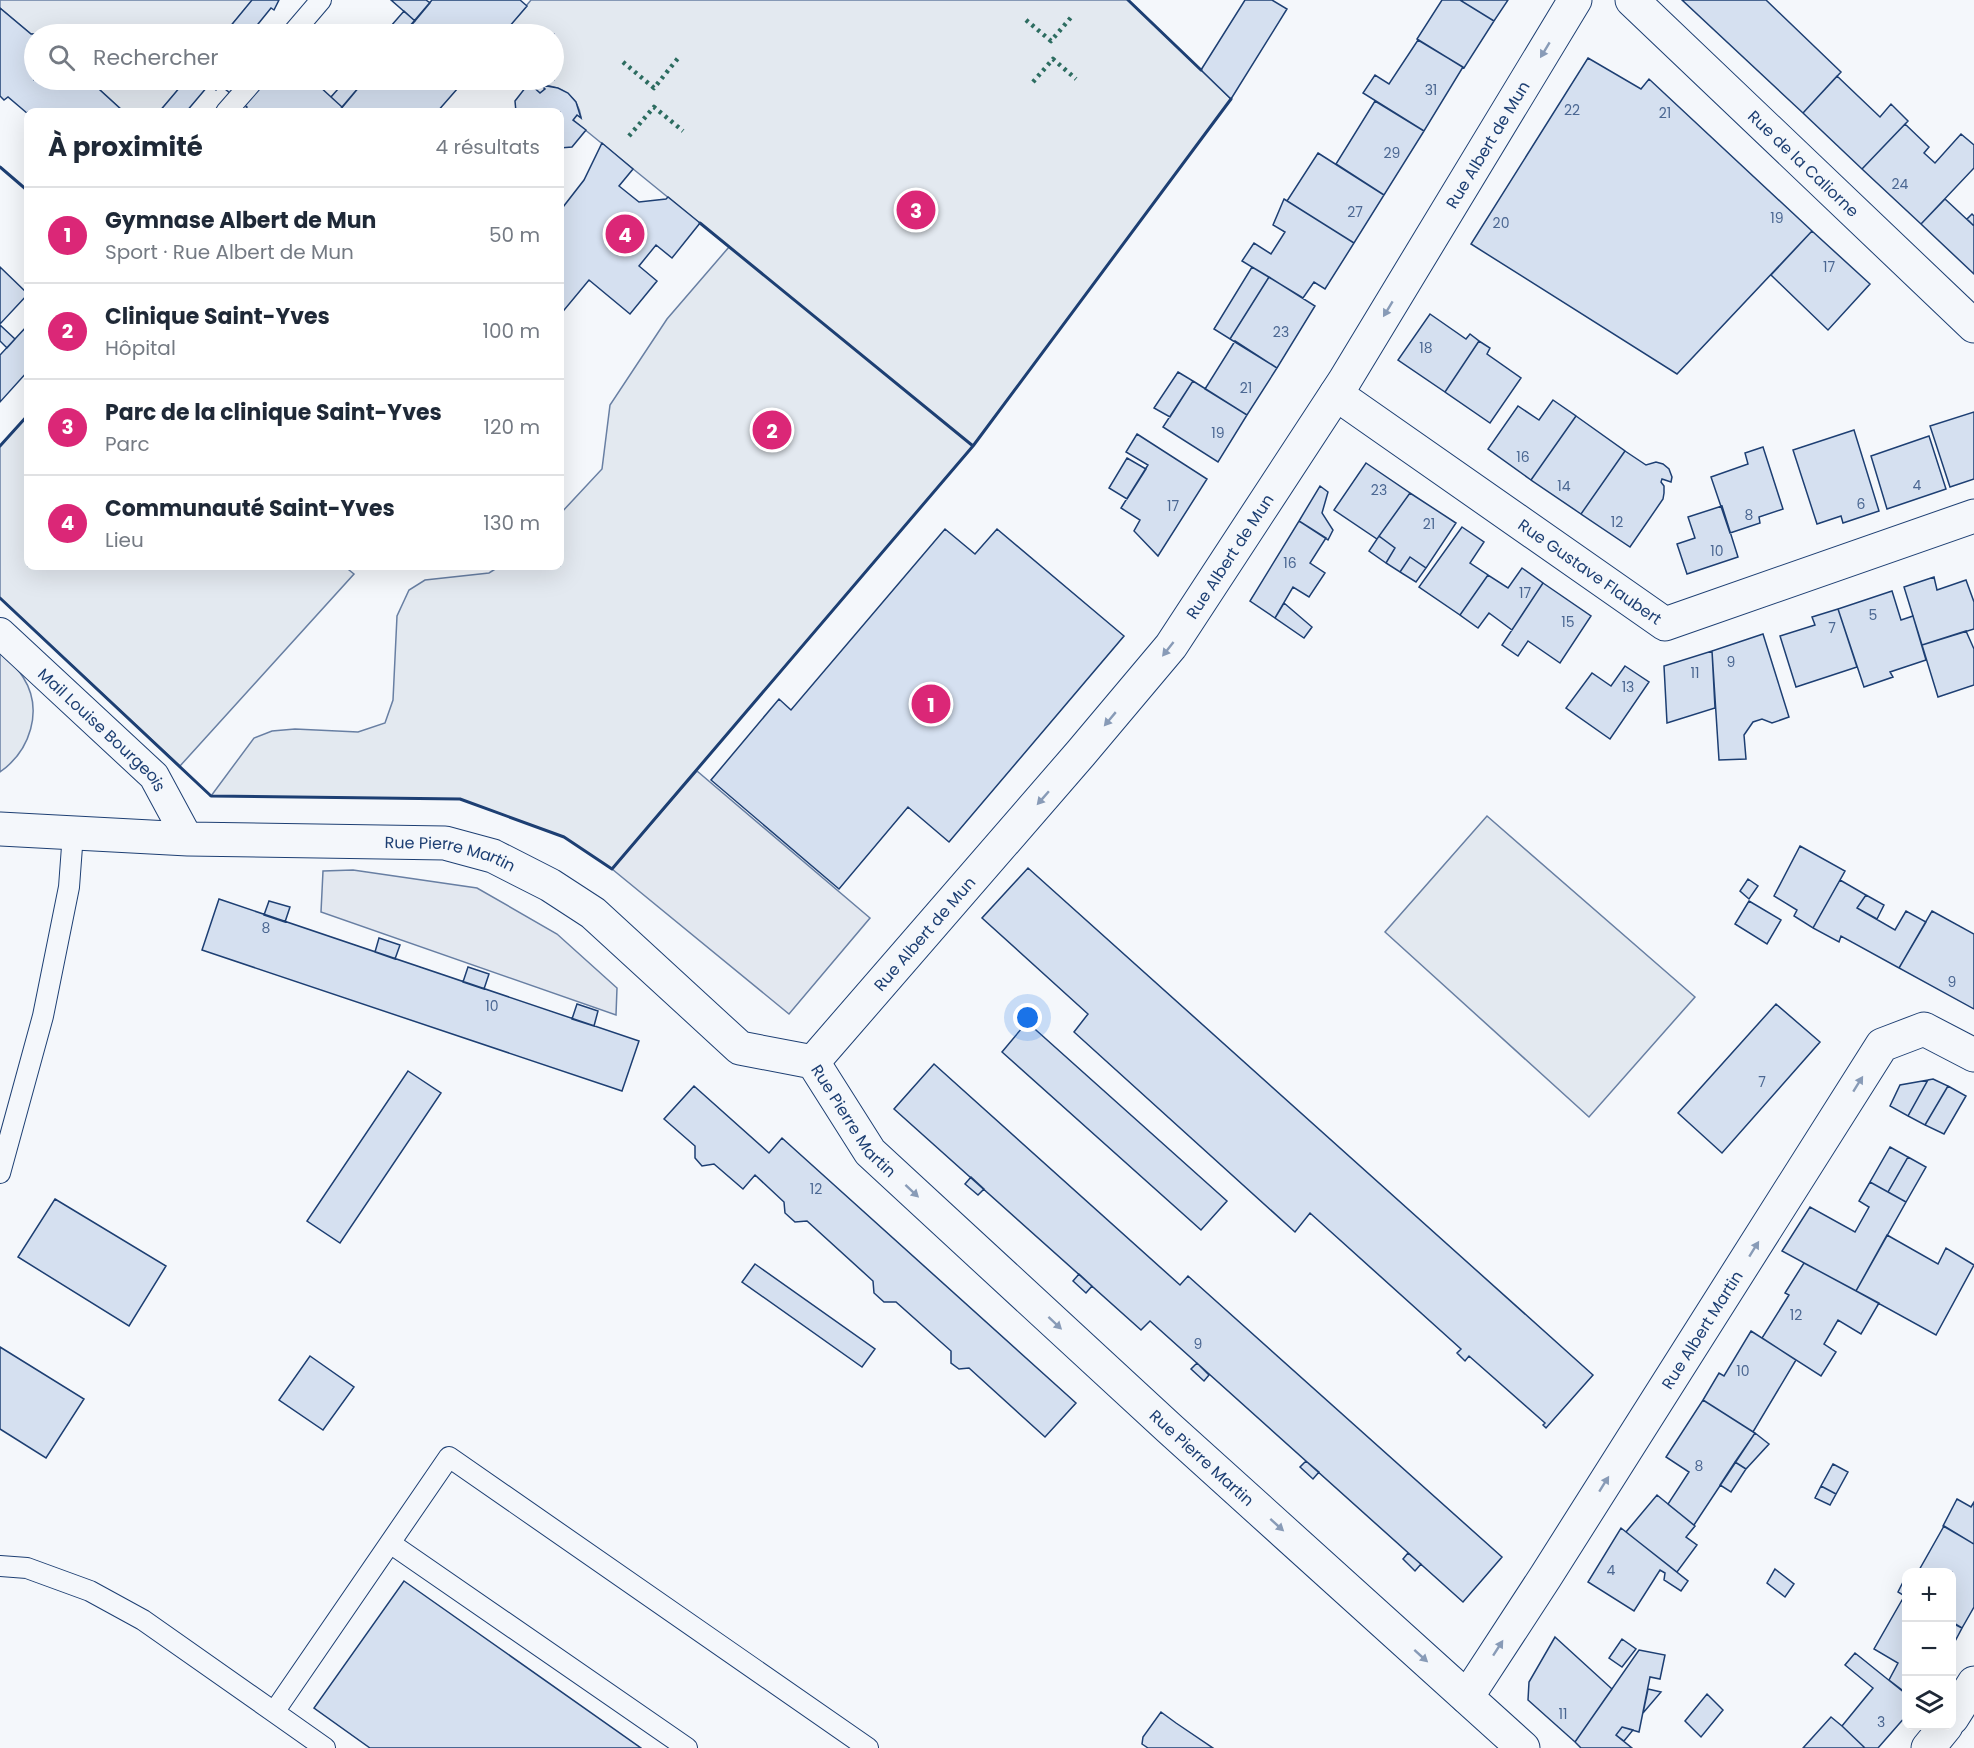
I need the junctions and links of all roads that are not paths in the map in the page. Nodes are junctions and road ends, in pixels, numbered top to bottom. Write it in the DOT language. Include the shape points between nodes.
graph roads {
  1 [pos="321,0"];
  2 [pos="1575,0"];
  3 [pos="1632,0"];
  4 [pos="301,24"];
  5 [pos="245,90"];
  6 [pos="230,108"];
  7 [pos="1974,326"];
  8 [pos="1336,394"];
  9 [pos="1974,516"];
  10 [pos="0,633"];
  11 [pos="0,829"];
  12 [pos="73,833"];
  13 [pos="188,840"];
  14 [pos="1974,1055"];
  15 [pos="813,1062"];
  16 [pos="0,1173"];
  17 [pos="390,1542"];
  18 [pos="0,1566"];
  19 [pos="1974,1683"];
  20 [pos="1467,1697"];
  21 [pos="274,1712"];
  22 [pos="1956,1712"];
  23 [pos="1942,1730"];
  24 [pos="325,1748"];
  25 [pos="687,1748"];
  26 [pos="868,1748"];
  27 [pos="1523,1748"];
  28 [pos="1928,1748"];
  1 -- 4 [label="lane"];
  2 -- 8 [label="street, Rue Albert de Mun, one-way"];
  3 -- 7 [label="street, Rue de la Caliorne"];
  5 -- 6 [label="lane"];
  8 -- 9 [label="street, Rue Gustave Flaubert" via="1665,624"];
  8 -- 15 [label="street, Rue Albert de Mun, one-way" via="1171,646"];
  10 -- 13 [label="street, Mail Louise Bourgeois" via="154,776"];
  11 -- 12 [label="street, Rue Pierre Martin"];
  12 -- 13 [label="street, Rue Pierre Martin"];
  12 -- 16 [label="lane" via="69,888 43,1016"];
  13 -- 15 [label="street, Rue Pierre Martin" via="445,843 493,856 550,885 593,914 740,1048"];
  20 -- 14 [label="street, Rue Albert Martin, one-way" via="1882,1045 1924,1029"];
  15 -- 20 [label="street, Rue Pierre Martin, one-way" via="870,1152"];
  17 -- 21 [label="lane"];
  17 -- 25 [label="lane"];
  17 -- 26 [label="lane" via="449,1457"];
  18 -- 21 [label="lane" via="27,1568 90,1591 134,1615"];
  19 -- 22 [label="street"];
  20 -- 27 [label="street, Rue Pierre Martin"];
  21 -- 24 [label="lane"];
  23 -- 28 [label="street"];
}
